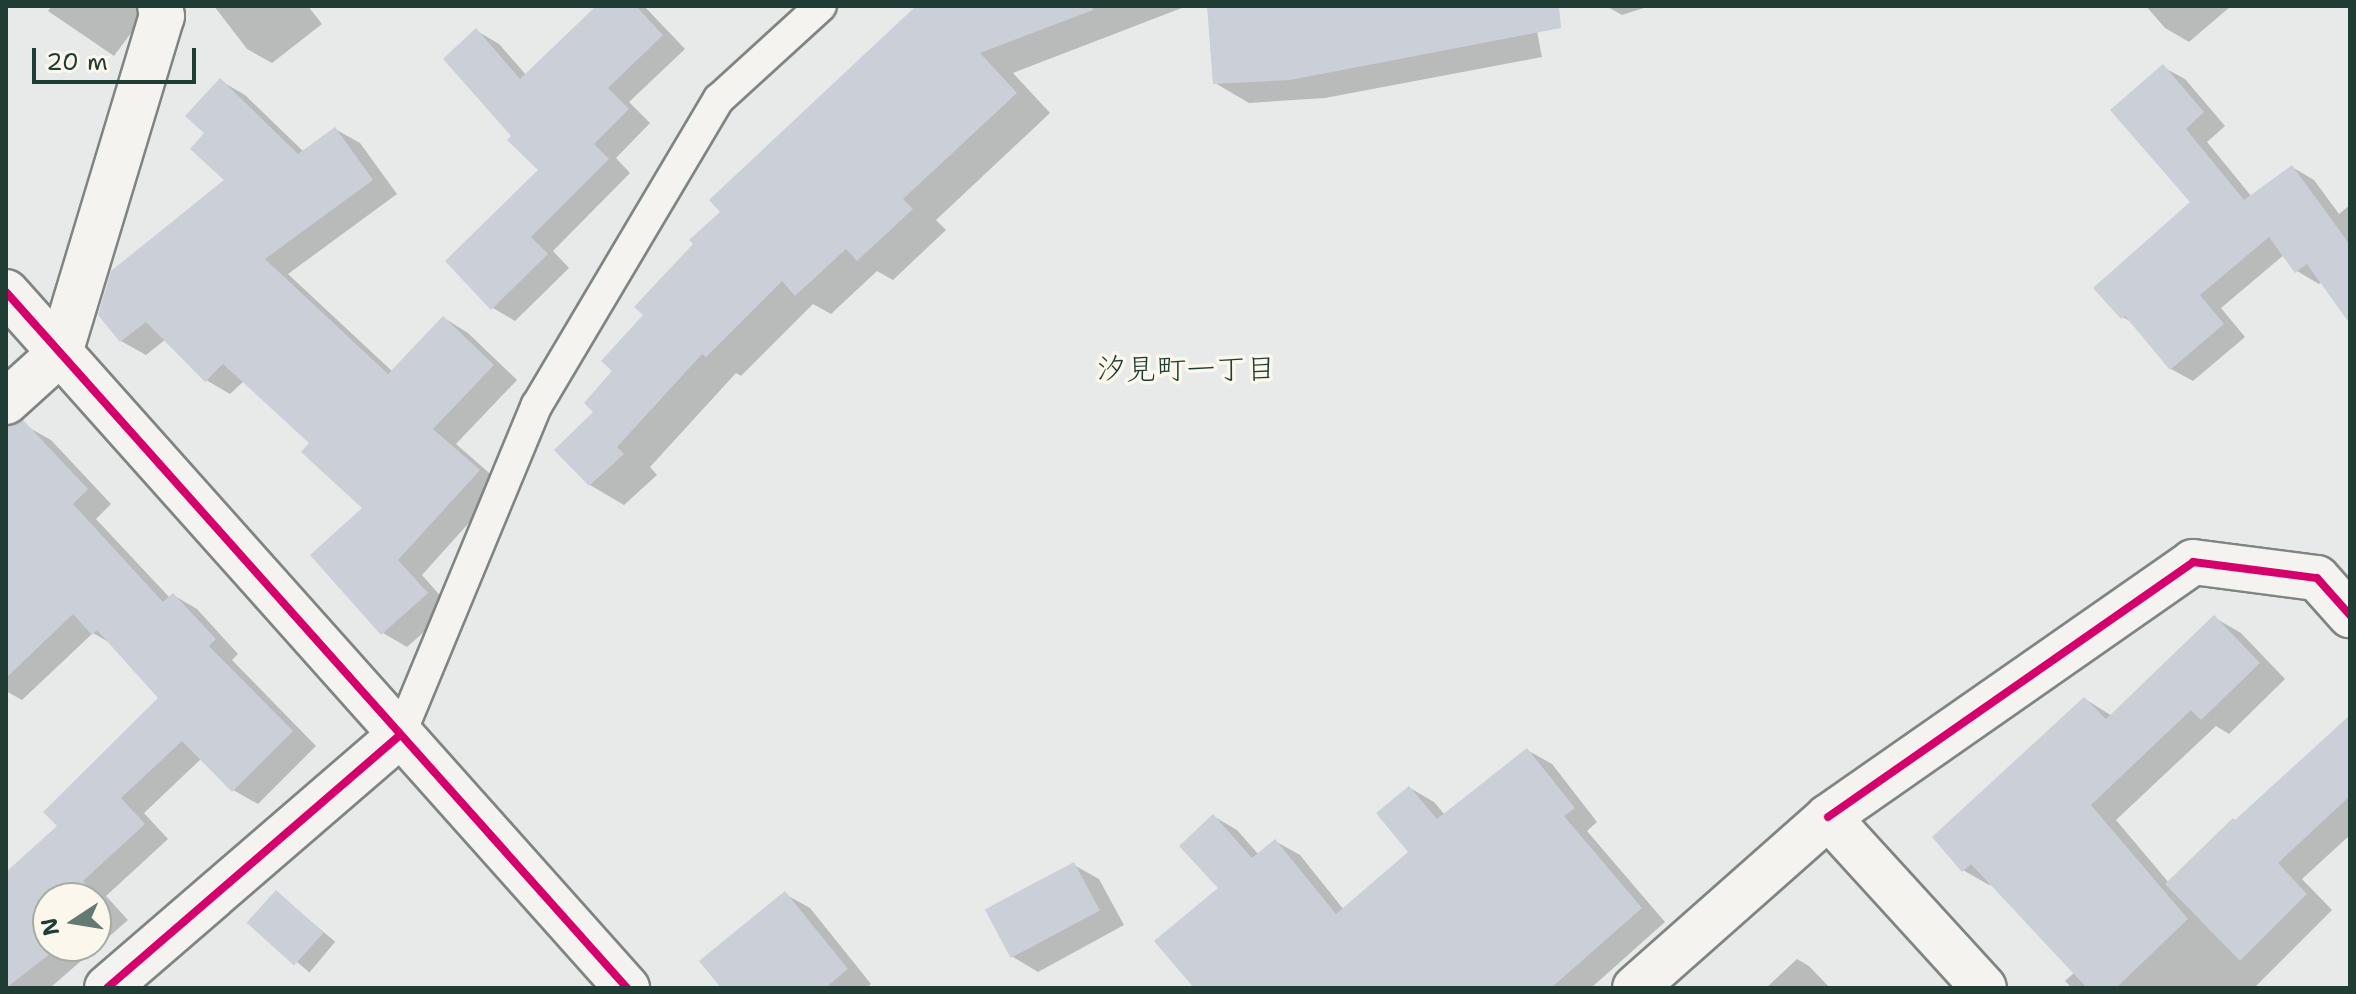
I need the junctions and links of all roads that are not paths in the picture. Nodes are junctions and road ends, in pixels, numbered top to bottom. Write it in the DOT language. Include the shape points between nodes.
graph roads {
  1 [pos="160,6"];
  2 [pos="821,6"];
  3 [pos="6,292"];
  4 [pos="60,353"];
  5 [pos="6,402"];
  6 [pos="2350,615"];
  7 [pos="400,735"];
  8 [pos="1828,817"];
  9 [pos="107,988"];
  10 [pos="627,988"];
  11 [pos="1635,988"];
  12 [pos="1984,988"];
  1 -- 4 [label="street" via="162,16"];
  2 -- 7 [label="lane" via="719,99 537,405"];
  3 -- 4 [label="street"];
  4 -- 5 [label="street"];
  4 -- 7 [label="street"];
  6 -- 8 [label="street" via="2317,578 2193,562"];
  7 -- 9 [label="street"];
  7 -- 10 [label="street"];
  8 -- 11 [label="street"];
  8 -- 12 [label="street"];
}
